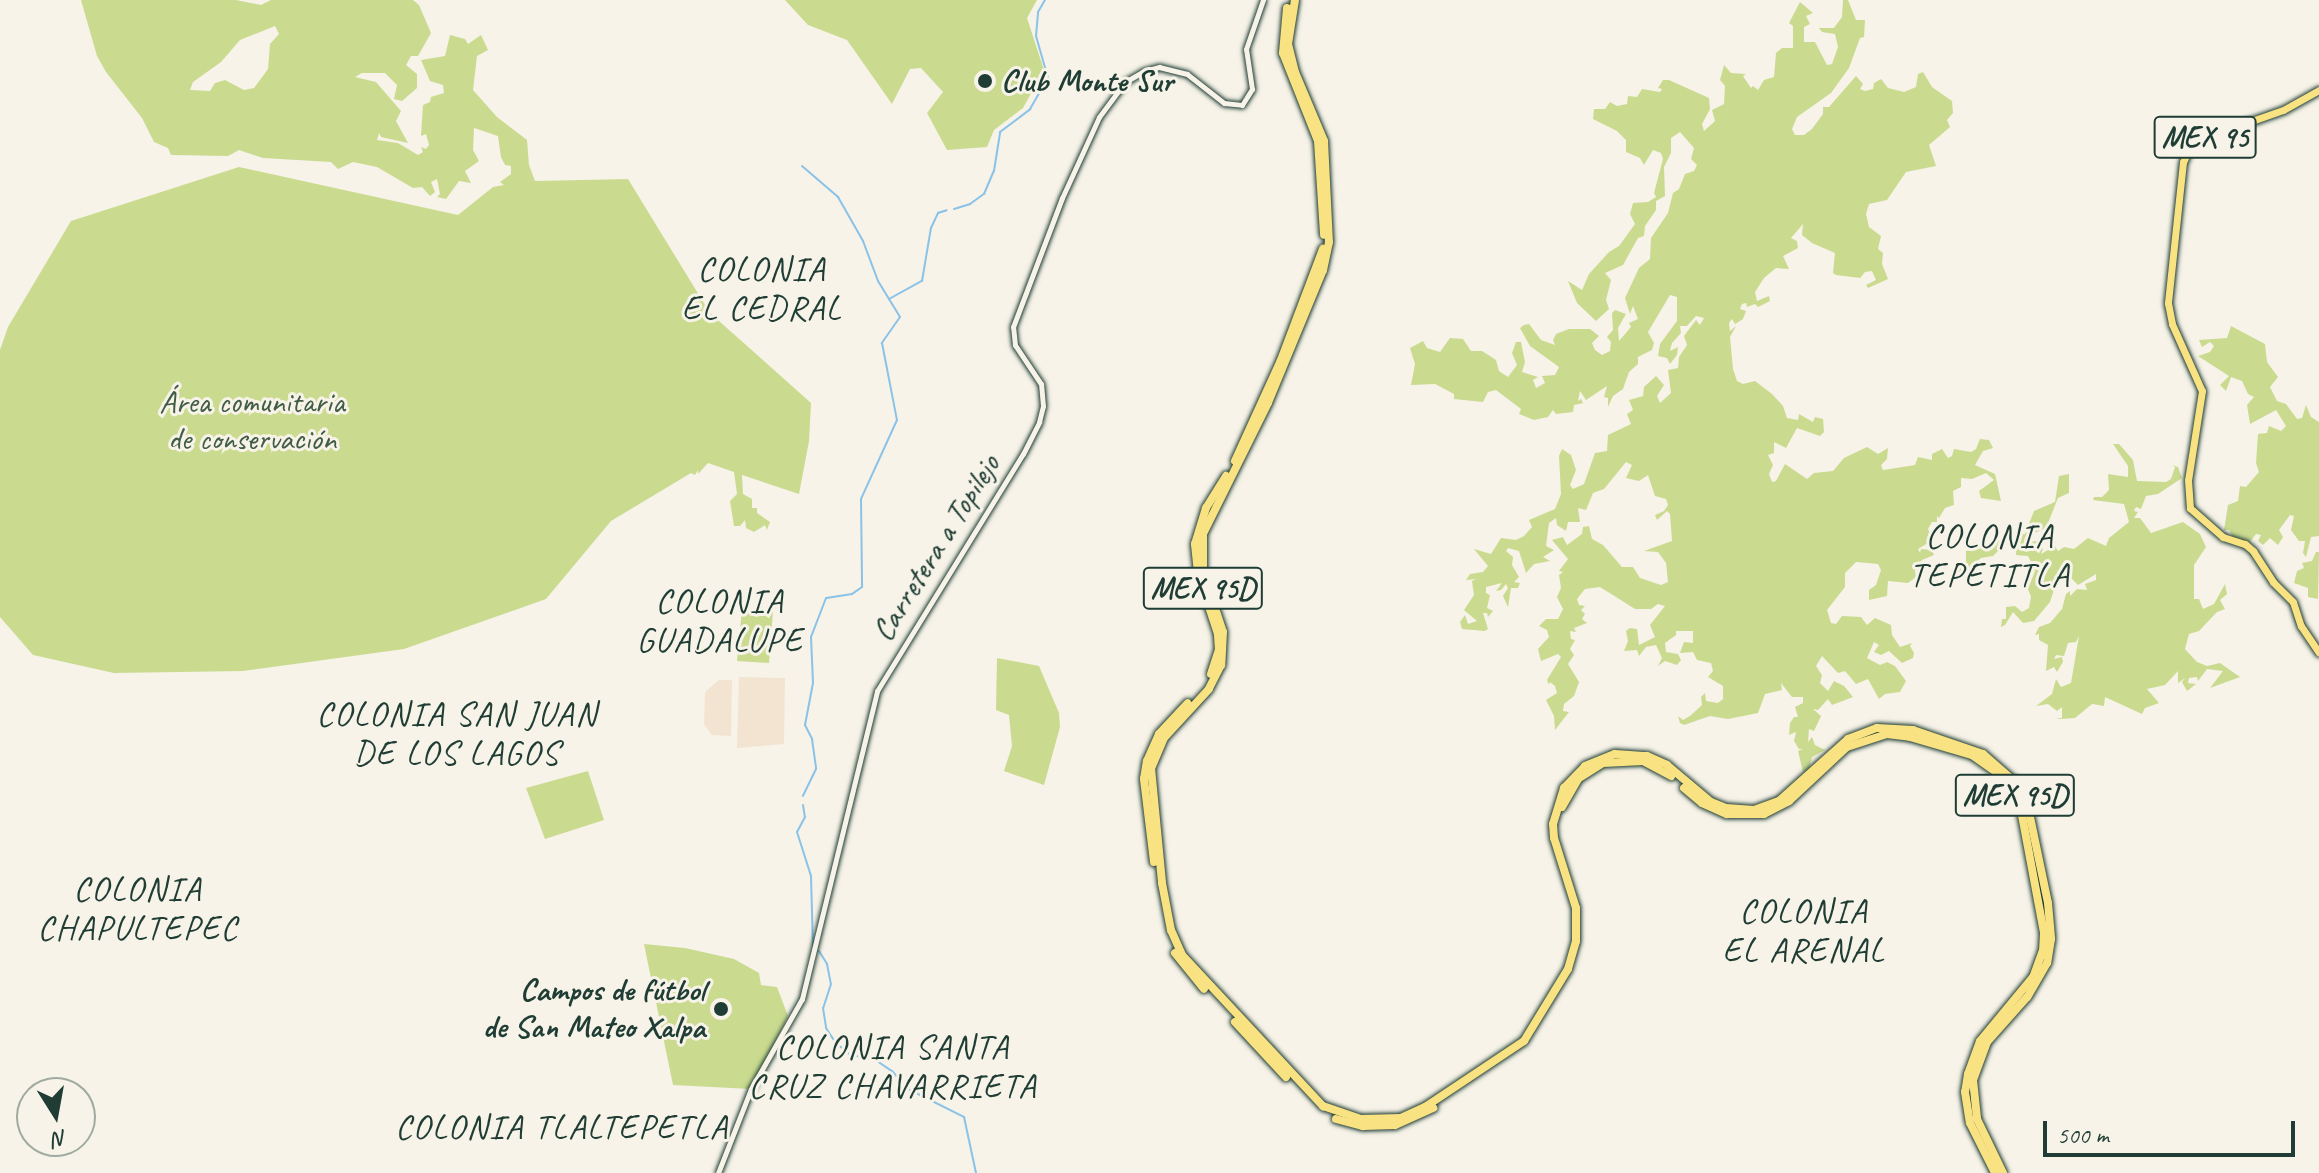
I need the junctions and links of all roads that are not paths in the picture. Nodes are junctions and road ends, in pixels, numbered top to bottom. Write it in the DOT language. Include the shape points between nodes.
graph roads {
  1 [pos="1263,0"];
  2 [pos="1292,0"];
  3 [pos="2319,90"];
  4 [pos="2319,653"];
  5 [pos="718,1173"];
  6 [pos="1995,1173"];
  7 [pos="2003,1173"];
  1 -- 5 [label="main road, Carretera a Topilejo" via="1244,57 1252,94 1236,107 1219,101 1187,74 1159,67 1130,77 1099,117 1013,327 1015,345 1041,384 1039,422 877,691 802,999 751,1089"];
  2 -- 6 [label="highway, MEX 95D" via="1283,23 1283,53 1318,141 1324,243 1281,360 1198,529 1194,555 1218,634 1215,667 1155,740 1145,769 1156,881 1167,934 1180,962 1320,1110 1363,1126 1406,1122 1521,1050 1569,979 1581,940 1581,915 1559,822 1566,796 1586,773 1610,761 1643,761 1664,770 1708,806 1727,814 1755,815 1789,801 1853,743 1879,735 1910,737 1972,755 1998,773 2021,810 2036,878 2044,933 2040,964 2029,985 1980,1041 1966,1083 1970,1123"];
  2 -- 7 [label="highway, MEX 95D" via="1288,44 1324,141 1329,242 1301,328 1264,413 1205,523 1200,555 1223,632 1221,665 1209,689 1164,738 1151,768 1162,883 1182,955 1323,1106 1361,1119 1401,1118 1524,1041 1568,969 1577,914 1553,824 1564,788 1585,766 1615,754 1647,756 1667,765 1711,802 1754,810 1779,801 1848,739 1877,728 1913,730 1983,754 2014,781 2029,812 2048,903 2047,963 2027,997 1987,1042 1973,1080 1980,1127"];
  3 -- 4 [label="main road, MEX 95" via="2283,110 2203,138 2188,151 2168,303 2202,391 2188,480 2190,508 2223,537 2253,551 2293,602"];
}
